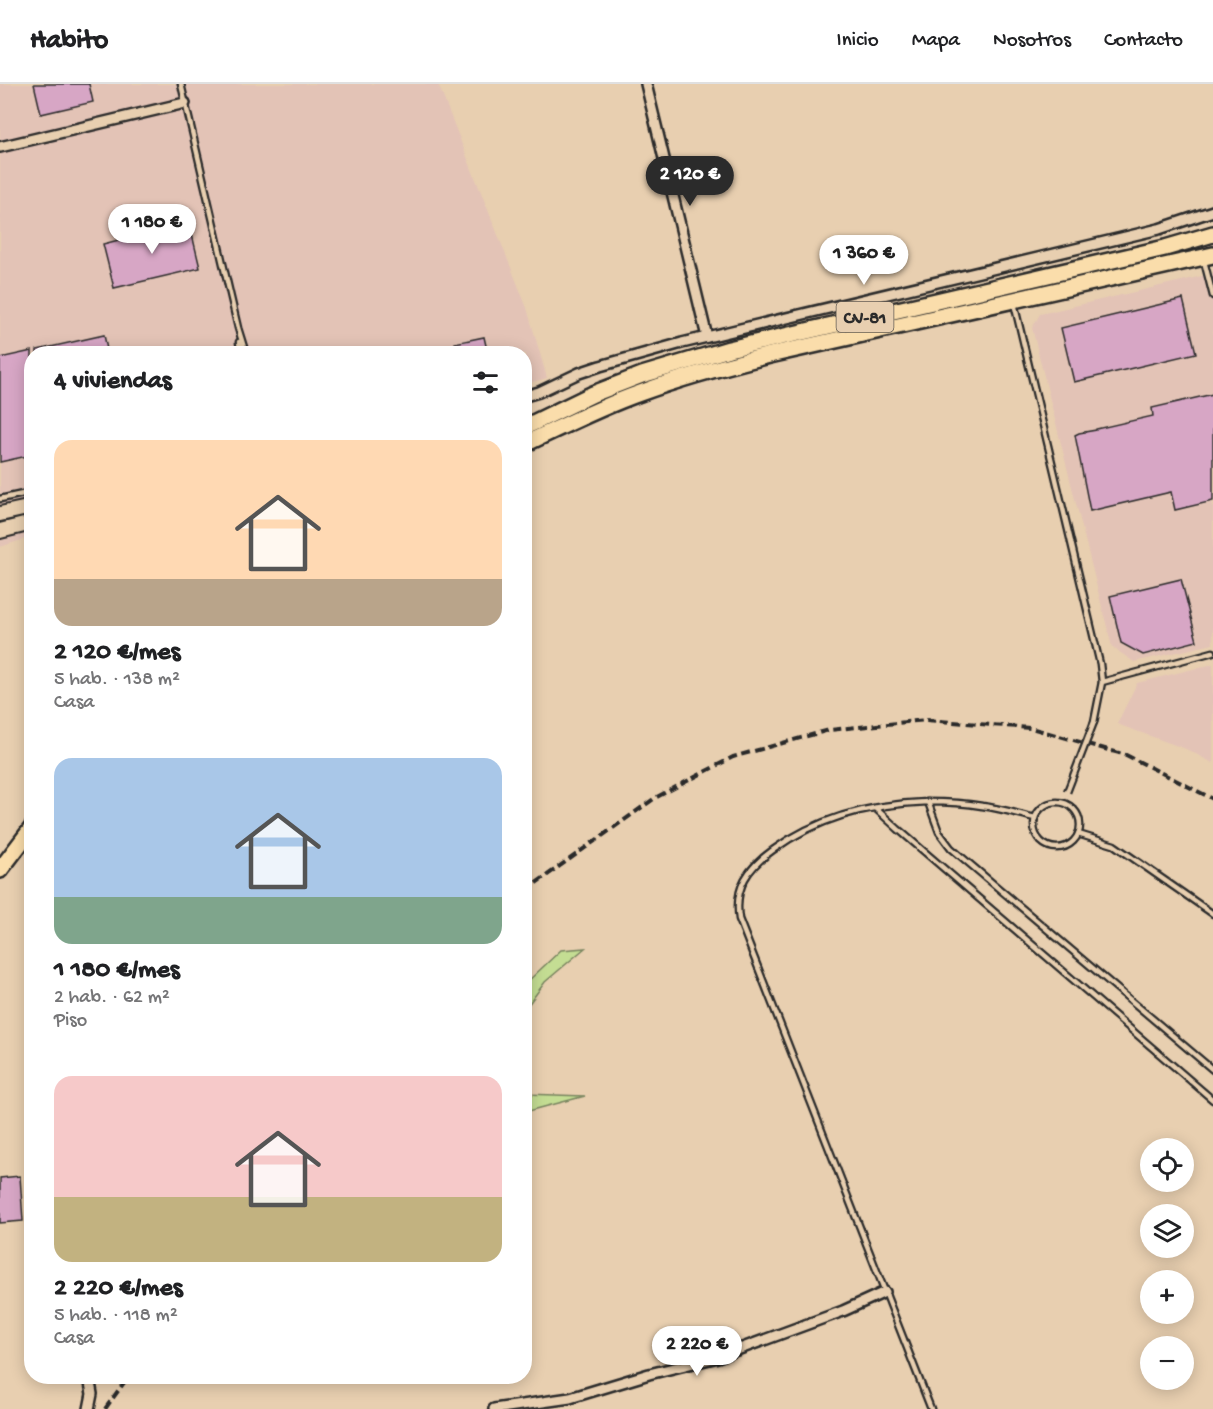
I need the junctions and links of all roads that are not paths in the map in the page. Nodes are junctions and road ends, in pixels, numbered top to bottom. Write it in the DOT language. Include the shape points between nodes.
graph roads {
  1 [pos="181,84"];
  2 [pos="646,84"];
  3 [pos="185,103"];
  4 [pos="0,147"];
  5 [pos="1213,211"];
  6 [pos="1213,234"];
  7 [pos="1208,256"];
  8 [pos="1213,296"];
  9 [pos="1013,300"];
  10 [pos="237,328"];
  11 [pos="707,337"];
  12 [pos="240,346"];
  13 [pos="243,346"];
  14 [pos="532,394"];
  15 [pos="532,424"];
  16 [pos="532,441"];
  17 [pos="24,494"];
  18 [pos="0,499"];
  19 [pos="24,509"];
  20 [pos="0,514"];
  21 [pos="24,525"];
  22 [pos="0,531"];
  23 [pos="1213,652"];
  24 [pos="1102,682"];
  25 [pos="928,802"];
  26 [pos="1064,803"];
  27 [pos="875,808"];
  28 [pos="1035,818"];
  29 [pos="1078,834"];
  30 [pos="24,838"];
  31 [pos="0,870"];
  32 [pos="1213,914"];
  33 [pos="1213,1071"];
  34 [pos="1213,1100"];
  35 [pos="885,1292"];
  36 [pos="90,1384"];
  37 [pos="88,1409"];
  38 [pos="494,1409"];
  39 [pos="931,1409"];
  1 -- 3 [label="lane"];
  2 -- 11 [label="street"];
  3 -- 4 [label="street"];
  3 -- 10 [label="lane"];
  5 -- 11 [label="street" via="1159,229"];
  6 -- 15 [label="main road, CV-81" via="729,349 642,375"];
  7 -- 8 [label="lane"];
  7 -- 9 [label="main road, CV-81"];
  9 -- 16 [label="main road, CV-81" via="678,380 580,417"];
  9 -- 24 [label="lane"];
  10 -- 12 [label="lane"];
  10 -- 13 [label="lane"];
  11 -- 14 [label="street" via="600,366"];
  17 -- 18 [label="lane"];
  19 -- 20 [label="street"];
  21 -- 22 [label="street"];
  23 -- 24 [label="lane"];
  24 -- 26 [label="lane, bridge" via="1094,722"];
  25 -- 27 [label="lane"];
  25 -- 28 [label="lane" via="982,806"];
  25 -- 33 [label="lane" via="939,832 951,848"];
  26 -- 28 [label="lane" via="1044,806"];
  26 -- 29 [label="lane" via="1077,812"];
  27 -- 34 [label="lane"];
  27 -- 35 [label="lane" via="834,817 789,838 749,871 737,907"];
  28 -- 29 [label="lane" via="1040,840 1053,847 1068,845"];
  29 -- 32 [label="lane" via="1114,845"];
  30 -- 31 [label="main road"];
  35 -- 38 [label="street" via="718,1357 577,1396"];
  35 -- 39 [label="lane"];
  36 -- 37 [label="street"];
}
